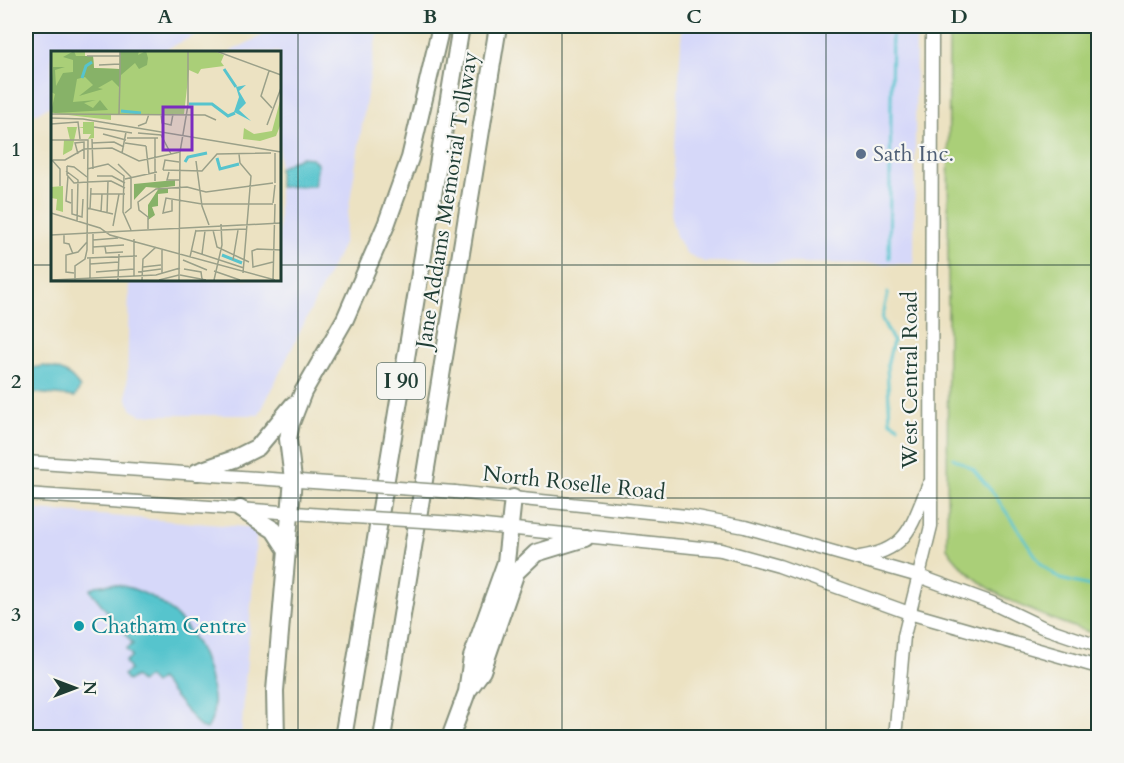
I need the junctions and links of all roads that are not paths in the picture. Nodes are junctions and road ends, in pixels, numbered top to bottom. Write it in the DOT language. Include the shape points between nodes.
graph roads {
  1 [pos="441,26"];
  2 [pos="461,26"];
  3 [pos="498,26"];
  4 [pos="932,26"];
  5 [pos="303,392"];
  6 [pos="26,462"];
  7 [pos="196,472"];
  8 [pos="293,479"];
  9 [pos="930,480"];
  10 [pos="26,494"];
  11 [pos="513,498"];
  12 [pos="240,509"];
  13 [pos="290,512"];
  14 [pos="511,529"];
  15 [pos="585,538"];
  16 [pos="287,550"];
  17 [pos="856,558"];
  18 [pos="919,576"];
  19 [pos="909,613"];
  20 [pos="1098,646"];
  21 [pos="1098,667"];
  22 [pos="467,692"];
  23 [pos="897,735"];
  24 [pos="276,738"];
  25 [pos="343,738"];
  26 [pos="382,738"];
  27 [pos="450,738"];
  1 -- 5 [label="highway" via="410,158 386,225 345,319"];
  2 -- 25 [label="highway, Jane Addams Memorial Tollway / I 90"];
  3 -- 26 [label="highway, Jane Addams Memorial Tollway / I 90"];
  4 -- 9 [label="main road, West Central Road"];
  5 -- 7 [label="highway" via="258,447"];
  5 -- 8 [label="highway" via="288,439"];
  6 -- 7 [label="main road, North Roselle Road"];
  7 -- 8 [label="main road, North Roselle Road"];
  8 -- 11 [label="main road, North Roselle Road, bridge"];
  8 -- 13 [label="highway"];
  9 -- 17 [label="main road" via="911,525 898,544 882,554"];
  9 -- 18 [label="main road, West Central Road" via="931,526"];
  10 -- 12 [label="main road"];
  11 -- 14 [label="highway"];
  11 -- 17 [label="main road, North Roselle Road" via="686,516 745,527"];
  12 -- 13 [label="main road"];
  12 -- 16 [label="highway" via="273,530"];
  13 -- 14 [label="main road, bridge"];
  13 -- 16 [label="highway"];
  14 -- 15 [label="main road"];
  14 -- 22 [label="highway" via="506,562 472,657"];
  15 -- 19 [label="main road" via="677,543 721,550 779,566"];
  15 -- 22 [label="highway" via="536,553 516,572 482,671"];
  16 -- 24 [label="highway" via="275,691"];
  17 -- 18 [label="main road, North Roselle Road"];
  18 -- 19 [label="main road, West Central Road"];
  18 -- 20 [label="main road, North Roselle Road"];
  19 -- 21 [label="main road"];
  19 -- 23 [label="main road, West Central Road"];
  22 -- 27 [label="highway"];
}
